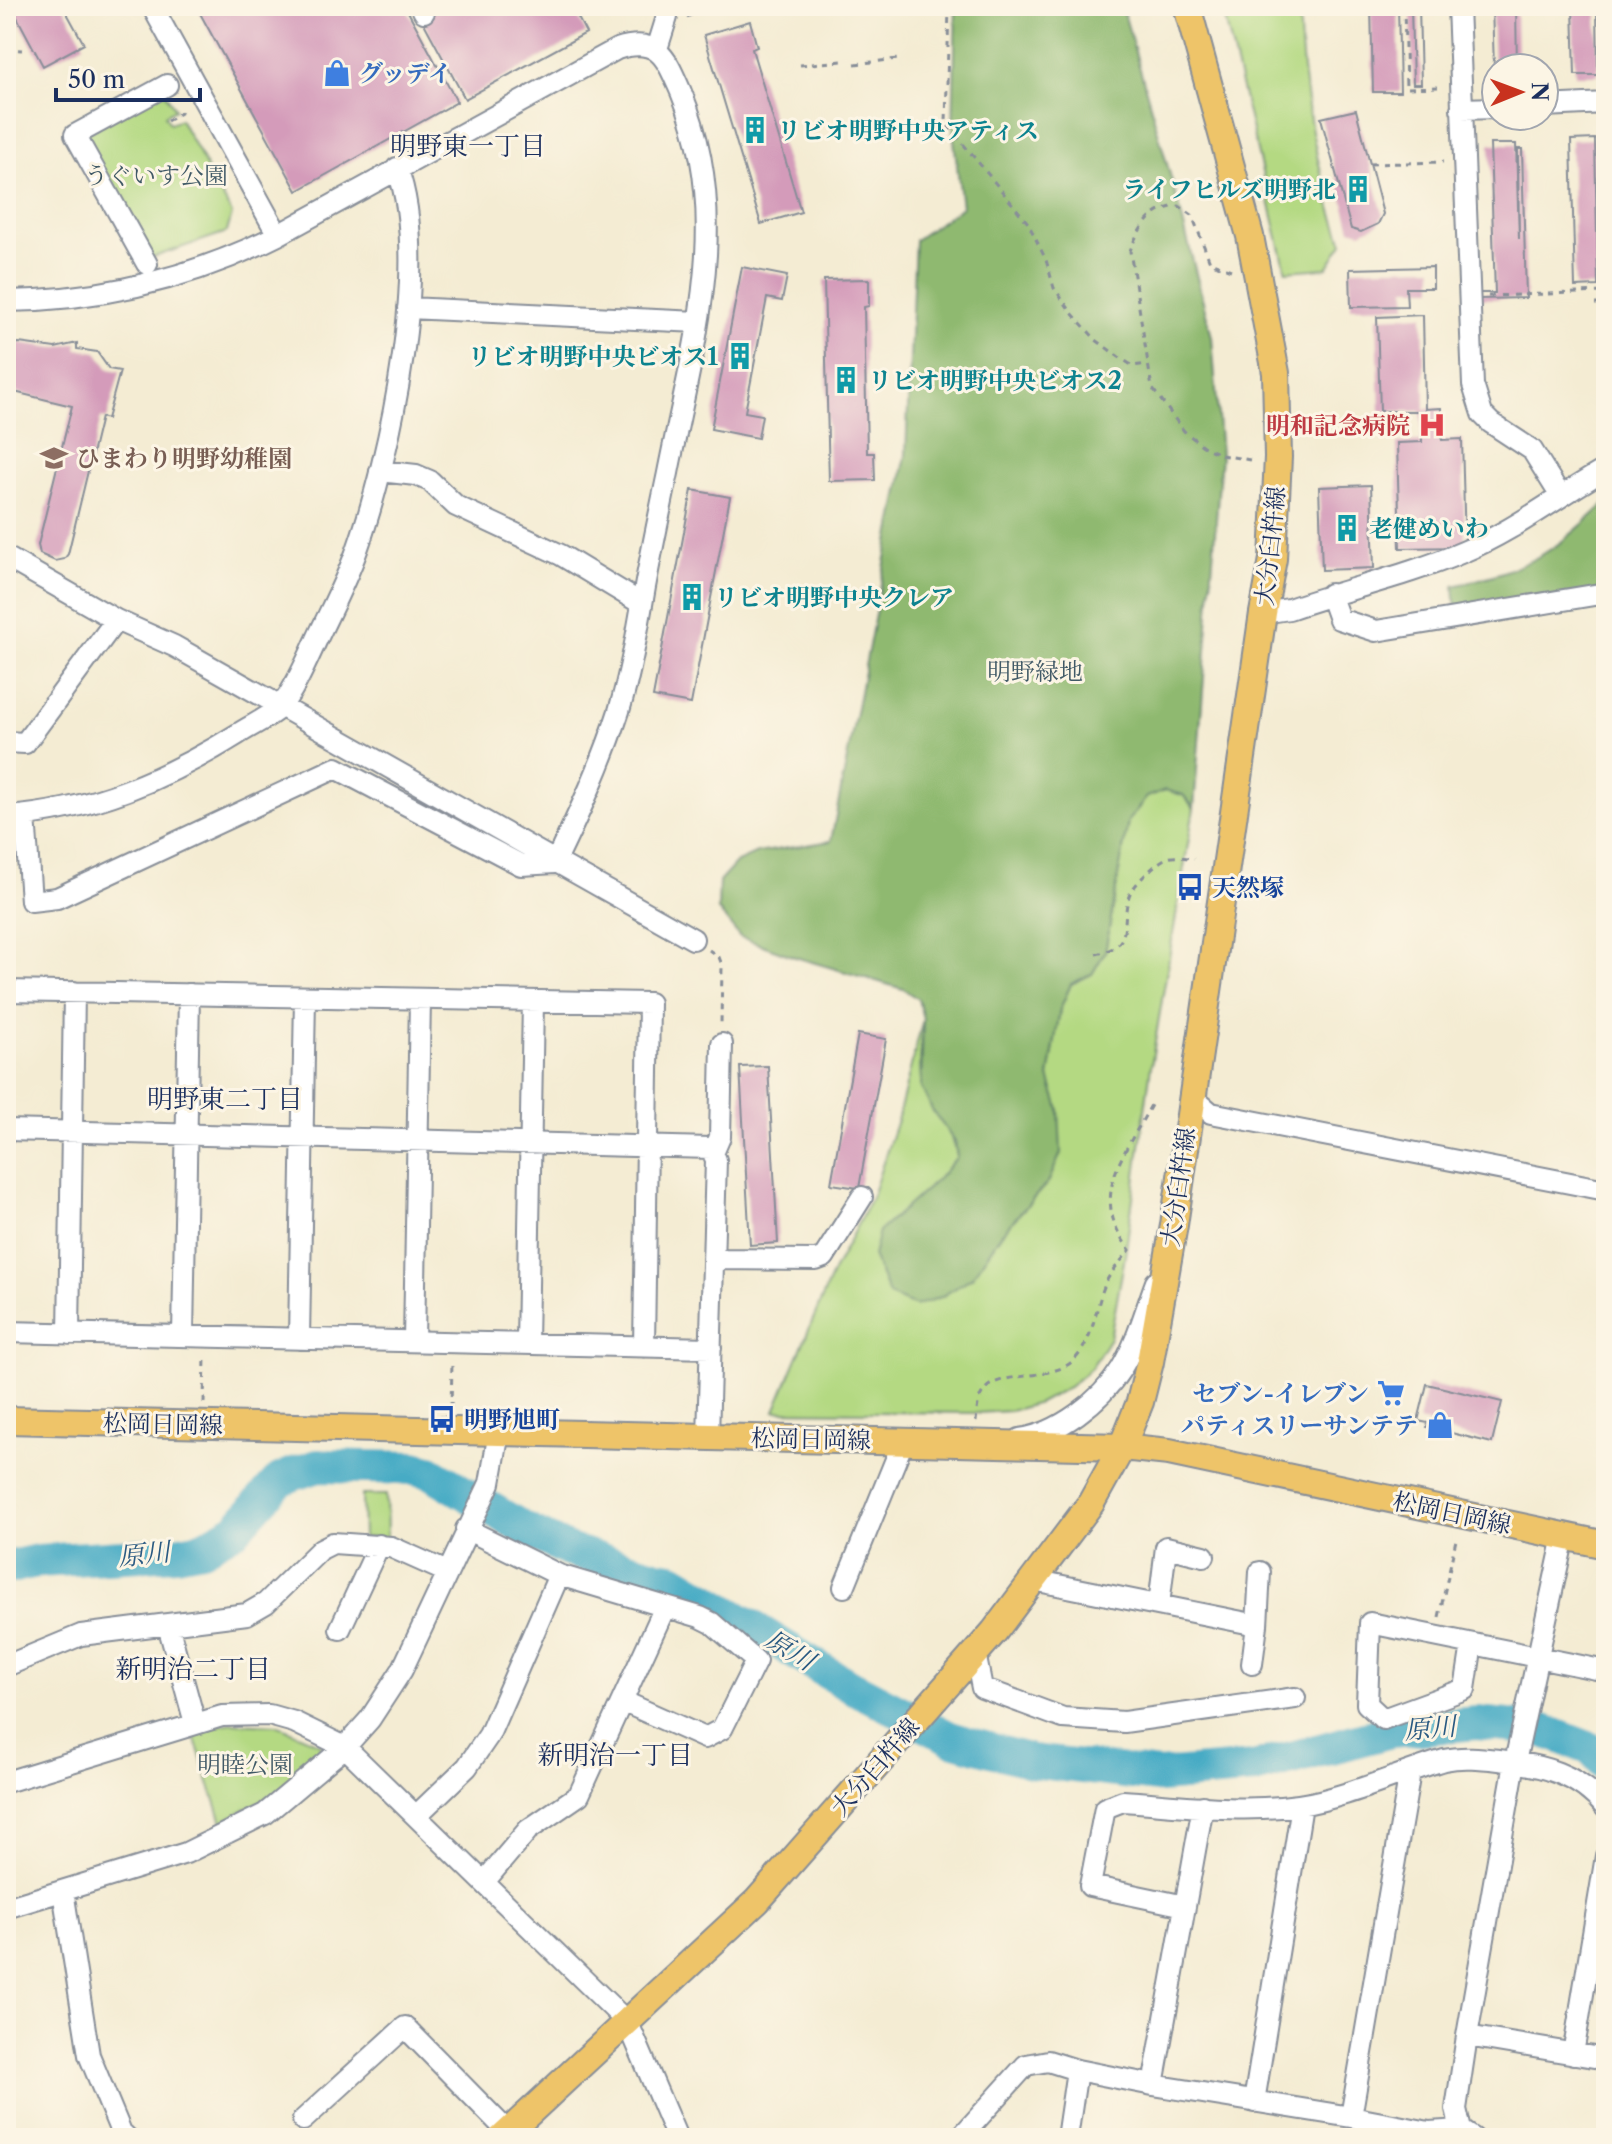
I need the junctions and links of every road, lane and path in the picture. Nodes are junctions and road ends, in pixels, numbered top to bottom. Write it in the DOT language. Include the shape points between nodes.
graph roads {
  1 [pos="152,6"];
  2 [pos="665,6"];
  3 [pos="949,6"];
  4 [pos="1187,6"];
  5 [pos="1404,6"];
  6 [pos="1458,6"];
  7 [pos="6,49"];
  8 [pos="657,49"];
  9 [pos="22,50"];
  10 [pos="898,59"];
  11 [pos="843,61"];
  12 [pos="855,64"];
  13 [pos="800,65"];
  14 [pos="167,85"];
  15 [pos="1449,87"];
  16 [pos="1606,103"];
  17 [pos="1560,105"];
  18 [pos="1480,108"];
  19 [pos="1461,109"];
  20 [pos="182,112"];
  21 [pos="167,121"];
  22 [pos="1463,162"];
  23 [pos="1370,164"];
  24 [pos="397,168"];
  25 [pos="278,235"];
  26 [pos="147,264"];
  27 [pos="1231,270"];
  28 [pos="1606,292"];
  29 [pos="1469,296"];
  30 [pos="6,301"];
  31 [pos="1595,304"];
  32 [pos="1606,304"];
  33 [pos="408,308"];
  34 [pos="698,322"];
  35 [pos="1147,364"];
  36 [pos="1250,460"];
  37 [pos="1606,469"];
  38 [pos="380,471"];
  39 [pos="1560,495"];
  40 [pos="6,557"];
  41 [pos="1606,593"];
  42 [pos="1330,594"];
  43 [pos="642,604"];
  44 [pos="1263,613"];
  45 [pos="116,620"];
  46 [pos="279,707"];
  47 [pos="6,742"];
  48 [pos="16,816"];
  49 [pos="1194,859"];
  50 [pos="555,863"];
  51 [pos="693,939"];
  52 [pos="1096,954"];
  53 [pos="6,991"];
  54 [pos="74,992"];
  55 [pos="189,994"];
  56 [pos="305,997"];
  57 [pos="420,999"];
  58 [pos="533,1001"];
  59 [pos="722,1044"];
  60 [pos="1191,1096"];
  61 [pos="1151,1105"];
  62 [pos="6,1130"];
  63 [pos="72,1131"];
  64 [pos="186,1134"];
  65 [pos="302,1137"];
  66 [pos="418,1140"];
  67 [pos="530,1142"];
  68 [pos="647,1145"];
  69 [pos="714,1151"];
  70 [pos="1606,1190"];
  71 [pos="862,1197"];
  72 [pos="1174,1225"];
  73 [pos="713,1259"];
  74 [pos="6,1332"];
  75 [pos="69,1334"];
  76 [pos="183,1336"];
  77 [pos="205,1337"];
  78 [pos="299,1339"];
  79 [pos="414,1341"];
  80 [pos="452,1342"];
  81 [pos="527,1344"];
  82 [pos="644,1347"];
  83 [pos="711,1348"];
  84 [pos="204,1411"];
  85 [pos="451,1415"];
  86 [pos="6,1420"];
  87 [pos="499,1432"];
  88 [pos="982,1433"];
  89 [pos="708,1437"];
  90 [pos="903,1442"];
  91 [pos="1122,1447"];
  92 [pos="468,1526"];
  93 [pos="1457,1535"];
  94 [pos="1564,1536"];
  95 [pos="379,1545"];
  96 [pos="1606,1545"];
  97 [pos="1204,1556"];
  98 [pos="447,1572"];
  99 [pos="1260,1572"];
  100 [pos="559,1575"];
  101 [pos="1033,1580"];
  102 [pos="844,1587"];
  103 [pos="1442,1603"];
  104 [pos="1159,1605"];
  105 [pos="665,1607"];
  106 [pos="168,1625"];
  107 [pos="1257,1625"];
  108 [pos="340,1629"];
  109 [pos="1472,1644"];
  110 [pos="975,1653"];
  111 [pos="1540,1658"];
  112 [pos="1252,1664"];
  113 [pos="6,1666"];
  114 [pos="1606,1671"];
  115 [pos="1295,1698"];
  116 [pos="622,1701"];
  117 [pos="195,1723"];
  118 [pos="345,1747"];
  119 [pos="1518,1752"];
  120 [pos="1410,1772"];
  121 [pos="6,1782"];
  122 [pos="1302,1805"];
  123 [pos="1203,1806"];
  124 [pos="1606,1808"];
  125 [pos="416,1816"];
  126 [pos="1606,1856"];
  127 [pos="484,1882"];
  128 [pos="63,1891"];
  129 [pos="1185,1906"];
  130 [pos="6,1908"];
  131 [pos="628,2023"];
  132 [pos="1467,2036"];
  133 [pos="1573,2054"];
  134 [pos="1606,2059"];
  135 [pos="1077,2070"];
  136 [pos="1153,2085"];
  137 [pos="1254,2102"];
  138 [pos="1351,2117"];
  139 [pos="303,2120"];
  140 [pos="505,2135"];
  141 [pos="1463,2135"];
  142 [pos="127,2138"];
  143 [pos="677,2138"];
  144 [pos="960,2138"];
  145 [pos="1067,2138"];
  1 -- 25 [label="street"];
  2 -- 8 [label="street"];
  3 -- 35 [label="path" via="946,123 1028,223 1054,288 1072,313 1119,357 1133,366"];
  4 -- 44 [label="main road, 大分臼杵線" via="1250,236 1276,373 1273,559"];
  5 -- 15 [label="path" via="1406,88"];
  6 -- 19 [label="street"];
  7 -- 9 [label="path"];
  8 -- 24 [label="street" via="617,49"];
  8 -- 34 [label="street" via="683,98 705,171 708,253"];
  10 -- 12 [label="path"];
  11 -- 13 [label="path"];
  14 -- 26 [label="street" via="75,135"];
  16 -- 17 [label="street"];
  18 -- 19 [label="street"];
  19 -- 22 [label="street"];
  20 -- 21 [label="path"];
  22 -- 23 [label="path"];
  22 -- 29 [label="street"];
  24 -- 25 [label="street"];
  24 -- 33 [label="street" via="408,232"];
  25 -- 30 [label="street" via="205,267 131,288"];
  27 -- 35 [label="path" via="1210,262 1192,215 1179,206 1151,215 1130,251"];
  28 -- 29 [label="path"];
  29 -- 39 [label="street" via="1473,385 1482,414 1532,450"];
  31 -- 32 [label="path"];
  33 -- 34 [label="street"];
  33 -- 38 [label="street"];
  34 -- 43 [label="street"];
  35 -- 36 [label="path" via="1152,388 1184,431 1221,455"];
  37 -- 39 [label="street"];
  38 -- 43 [label="street" via="430,481 456,506 561,555"];
  38 -- 46 [label="street" via="345,582"];
  39 -- 42 [label="street" via="1464,552"];
  40 -- 45 [label="street"];
  41 -- 42 [label="street" via="1376,631 1339,619"];
  42 -- 44 [label="street"];
  43 -- 50 [label="street" via="620,708 600,767"];
  44 -- 60 [label="main road, 大分臼杵線"];
  45 -- 46 [label="street" via="174,646"];
  45 -- 47 [label="street" via="25,743"];
  46 -- 48 [label="street" via="187,764 130,791"];
  46 -- 50 [label="street"];
  48 -- 50 [label="street" via="31,901 57,898 336,768 521,865"];
  49 -- 52 [label="path" via="1164,859 1145,876 1130,893 1126,933 1117,947"];
  50 -- 51 [label="street"];
  51 -- 59 [label="path" via="722,965"];
  53 -- 54 [label="street"];
  54 -- 55 [label="street"];
  54 -- 63 [label="street"];
  55 -- 56 [label="street"];
  55 -- 64 [label="street"];
  56 -- 57 [label="street"];
  56 -- 65 [label="street"];
  57 -- 58 [label="street"];
  57 -- 66 [label="street"];
  58 -- 67 [label="street"];
  58 -- 68 [label="street" via="649,1003"];
  59 -- 69 [label="street" via="720,1137"];
  60 -- 70 [label="street" via="1211,1113"];
  60 -- 72 [label="main road, 大分臼杵線"];
  61 -- 88 [label="path" via="1116,1170 1108,1200 1111,1218 1130,1250 1108,1279 1085,1344 1058,1371 994,1383 983,1390 978,1403"];
  62 -- 63 [label="street"];
  63 -- 64 [label="street"];
  63 -- 75 [label="street"];
  64 -- 65 [label="street"];
  64 -- 76 [label="street"];
  65 -- 66 [label="street"];
  65 -- 78 [label="street"];
  66 -- 67 [label="street"];
  66 -- 79 [label="street"];
  67 -- 68 [label="street"];
  67 -- 81 [label="street"];
  68 -- 69 [label="street"];
  68 -- 82 [label="street"];
  69 -- 73 [label="street"];
  71 -- 73 [label="street" via="824,1257"];
  72 -- 88 [label="street" via="1131,1348 1104,1390 1057,1427 1028,1438"];
  72 -- 91 [label="main road, 大分臼杵線" via="1150,1362"];
  73 -- 83 [label="street"];
  74 -- 75 [label="street"];
  75 -- 76 [label="street"];
  76 -- 77 [label="street"];
  77 -- 78 [label="street"];
  77 -- 84 [label="path"];
  78 -- 79 [label="street"];
  79 -- 80 [label="street"];
  80 -- 81 [label="street"];
  80 -- 85 [label="path"];
  81 -- 82 [label="street"];
  82 -- 83 [label="street"];
  83 -- 89 [label="street"];
  86 -- 87 [label="main road, 松岡日岡線"];
  87 -- 89 [label="main road, 松岡日岡線"];
  87 -- 92 [label="street" via="490,1483"];
  88 -- 90 [label="main road, 松岡日岡線"];
  88 -- 91 [label="main road, 松岡日岡線"];
  89 -- 90 [label="main road, 松岡日岡線"];
  90 -- 102 [label="street"];
  91 -- 94 [label="main road, 松岡日岡線" via="1169,1452"];
  91 -- 101 [label="main road, 大分臼杵線" via="1091,1503"];
  92 -- 98 [label="street"];
  92 -- 100 [label="street"];
  93 -- 103 [label="path"];
  94 -- 96 [label="main road, 松岡日岡線"];
  94 -- 111 [label="street"];
  95 -- 98 [label="street"];
  95 -- 106 [label="street" via="329,1544 254,1611"];
  95 -- 108 [label="street"];
  97 -- 104 [label="street" via="1166,1547"];
  98 -- 118 [label="street" via="402,1670"];
  99 -- 107 [label="street"];
  100 -- 105 [label="street"];
  100 -- 125 [label="street" via="489,1735 467,1767"];
  101 -- 104 [label="street"];
  101 -- 110 [label="main road, 大分臼杵線"];
  104 -- 107 [label="street"];
  105 -- 116 [label="street"];
  105 -- 116 [label="street" via="712,1623 756,1661 722,1729 705,1738"];
  106 -- 113 [label="street" via="81,1635"];
  106 -- 117 [label="street"];
  107 -- 112 [label="street"];
  109 -- 109 [label="street" via="1370,1623 1367,1704 1383,1719 1465,1689"];
  109 -- 111 [label="street"];
  110 -- 115 [label="street" via="982,1688 1063,1718 1124,1722"];
  110 -- 131 [label="main road, 大分臼杵線" via="757,1901"];
  111 -- 114 [label="street"];
  111 -- 119 [label="street"];
  116 -- 127 [label="street" via="579,1795 528,1830"];
  117 -- 118 [label="street" via="222,1716 269,1715"];
  117 -- 121 [label="street"];
  118 -- 125 [label="street"];
  118 -- 128 [label="street" via="265,1814 186,1853"];
  119 -- 120 [label="street" via="1461,1758"];
  119 -- 124 [label="street" via="1585,1787"];
  119 -- 132 [label="street"];
  120 -- 122 [label="street"];
  120 -- 138 [label="street"];
  122 -- 123 [label="street" via="1247,1810"];
  122 -- 137 [label="street"];
  123 -- 129 [label="street"];
  123 -- 129 [label="street" via="1123,1801 1105,1808 1090,1886"];
  125 -- 127 [label="street"];
  126 -- 133 [label="street"];
  127 -- 131 [label="street"];
  128 -- 130 [label="street"];
  128 -- 142 [label="street" via="89,2055"];
  129 -- 136 [label="street"];
  131 -- 140 [label="main road, 大分臼杵線"];
  131 -- 143 [label="street"];
  132 -- 133 [label="street"];
  132 -- 141 [label="street" via="1456,2109"];
  133 -- 134 [label="street"];
  135 -- 136 [label="street"];
  135 -- 144 [label="street" via="1048,2061 1026,2065"];
  135 -- 145 [label="street"];
  136 -- 137 [label="street"];
  137 -- 138 [label="street"];
  138 -- 141 [label="street"];
  139 -- 140 [label="street" via="405,2027"];
}
